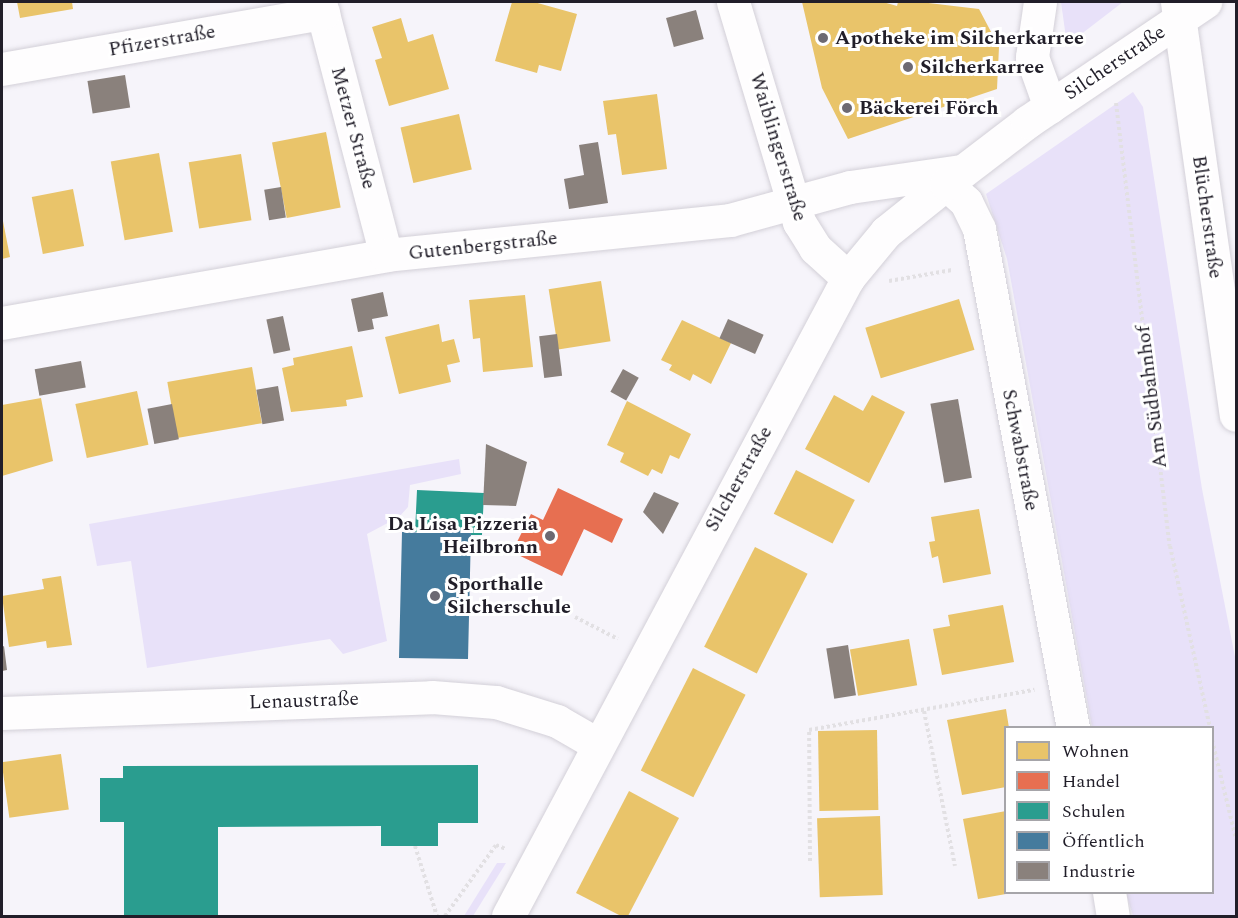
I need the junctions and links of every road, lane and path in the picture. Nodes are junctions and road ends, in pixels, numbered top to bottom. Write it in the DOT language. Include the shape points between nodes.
graph roads {
  1 [pos="733,2"];
  2 [pos="1040,2"];
  3 [pos="321,7"];
  4 [pos="1187,8"];
  5 [pos="1111,64"];
  6 [pos="2,69"];
  7 [pos="1050,107"];
  8 [pos="955,178"];
  9 [pos="794,200"];
  10 [pos="386,255"];
  11 [pos="985,263"];
  12 [pos="846,284"];
  13 [pos="2,323"];
  14 [pos="1236,415"];
  15 [pos="575,617"];
  16 [pos="618,639"];
  17 [pos="1064,684"];
  18 [pos="924,711"];
  19 [pos="2,713"];
  20 [pos="1073,726"];
  21 [pos="1210,726"];
  22 [pos="597,744"];
  23 [pos="1214,748"];
  24 [pos="1236,839"];
  25 [pos="415,846"];
  26 [pos="810,861"];
  27 [pos="537,862"];
  28 [pos="955,866"];
  29 [pos="1108,894"];
  30 [pos="437,916"];
  31 [pos="445,916"];
  32 [pos="508,916"];
  33 [pos="1113,916"];
  1 -- 9 [label="street, Waiblingerstraße"];
  2 -- 7 [label="street, Silcherstraße" via="1032,57"];
  3 -- 6 [label="street, Pfizerstraße"];
  3 -- 10 [label="street, Metzer Straße"];
  4 -- 5 [label="street, Silcherstraße"];
  4 -- 14 [label="street, Blücherstraße"];
  5 -- 7 [label="street, Silcherstraße"];
  5 -- 21 [label="path, Am Südbahnhof" via="1170,546"];
  7 -- 8 [label="street, Silcherstraße"];
  8 -- 9 [label="street, Gutenbergstraße" via="850,187"];
  8 -- 11 [label="street, Schwabstraße" via="979,229"];
  8 -- 12 [label="street, Silcherstraße" via="886,232"];
  9 -- 10 [label="street, Gutenbergstraße" via="730,220"];
  9 -- 12 [label="street, Waiblingerstraße" via="799,222 815,248"];
  10 -- 13 [label="street, Gutenbergstraße"];
  11 -- 12 [label="path"];
  11 -- 17 [label="street, Schwabstraße"];
  12 -- 22 [label="street, Silcherstraße"];
  15 -- 16 [label="path"];
  17 -- 18 [label="path"];
  17 -- 20 [label="street, Schwabstraße"];
  18 -- 26 [label="path" via="809,730"];
  18 -- 28 [label="path"];
  19 -- 22 [label="street, Lenaustraße" via="432,697 496,702 557,722"];
  22 -- 27 [label="street, Silcherstraße"];
  23 -- 24 [label="path"];
  25 -- 30 [label="path"];
  27 -- 31 [label="path" via="496,845"];
  27 -- 32 [label="street, Silcherstraße"];
  29 -- 33 [label="street"];
}
